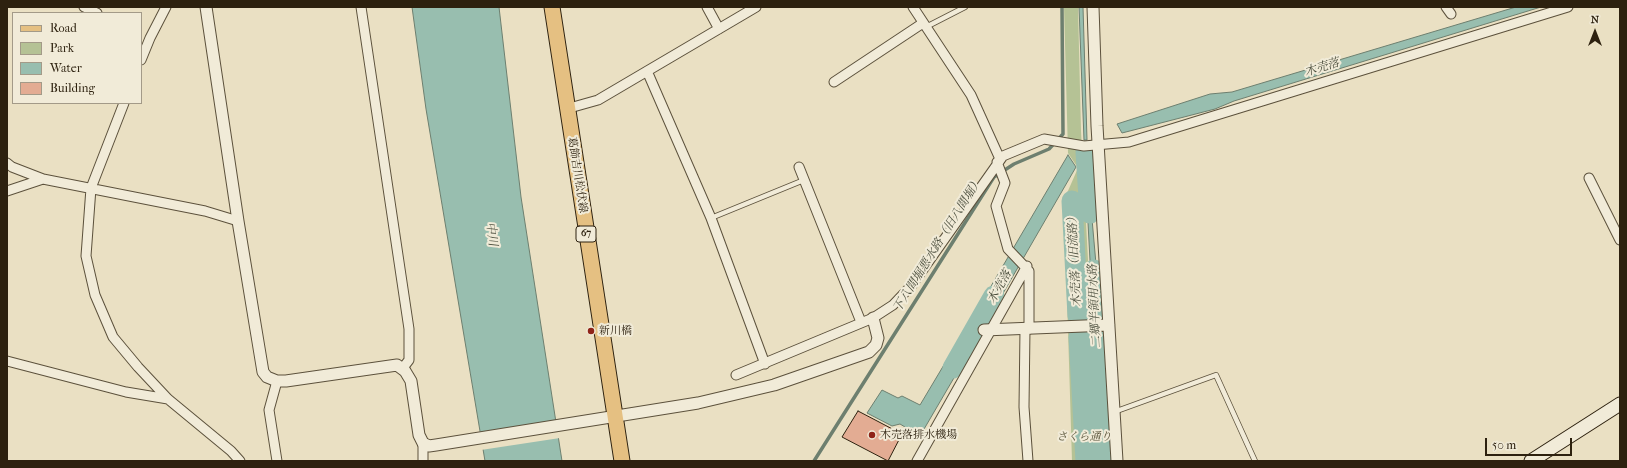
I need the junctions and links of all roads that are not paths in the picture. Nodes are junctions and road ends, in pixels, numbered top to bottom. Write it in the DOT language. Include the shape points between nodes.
graph roads {
  1 [pos="84,7"];
  2 [pos="166,7"];
  3 [pos="206,7"];
  4 [pos="361,7"];
  5 [pos="552,7"];
  6 [pos="707,7"];
  7 [pos="756,7"];
  8 [pos="913,7"];
  9 [pos="965,7"];
  10 [pos="1093,7"];
  11 [pos="1568,7"];
  12 [pos="95,12"];
  13 [pos="925,25"];
  14 [pos="719,29"];
  15 [pos="145,36"];
  16 [pos="142,54"];
  17 [pos="647,71"];
  18 [pos="834,82"];
  19 [pos="124,104"];
  20 [pos="566,109"];
  21 [pos="1091,146"];
  22 [pos="999,160"];
  23 [pos="7,163"];
  24 [pos="799,167"];
  25 [pos="1590,178"];
  26 [pos="43,179"];
  27 [pos="804,180"];
  28 [pos="91,188"];
  29 [pos="7,191"];
  30 [pos="711,218"];
  31 [pos="238,221"];
  32 [pos="1620,240"];
  33 [pos="1027,266"];
  34 [pos="873,318"];
  35 [pos="861,322"];
  36 [pos="1109,325"];
  37 [pos="1027,329"];
  38 [pos="987,330"];
  39 [pos="7,361"];
  40 [pos="765,364"];
  41 [pos="402,369"];
  42 [pos="736,375"];
  43 [pos="277,381"];
  44 [pos="168,399"];
  45 [pos="1620,404"];
  46 [pos="1114,412"];
  47 [pos="616,417"];
  48 [pos="422,443"];
  49 [pos="240,461"];
  50 [pos="276,461"];
  51 [pos="423,461"];
  52 [pos="622,461"];
  53 [pos="917,461"];
  54 [pos="1028,461"];
  55 [pos="1117,461"];
  56 [pos="1255,461"];
  57 [pos="1531,461"];
  1 -- 12 [label="street"];
  2 -- 15 [label="street"];
  3 -- 31 [label="street"];
  4 -- 41 [label="street" via="409,328 409,360"];
  5 -- 20 [label="main road, 葛飾吉川松伏線 / 67"];
  6 -- 14 [label="street"];
  7 -- 14 [label="street"];
  8 -- 13 [label="street"];
  9 -- 13 [label="lane"];
  10 -- 21 [label="street"];
  11 -- 21 [label="street" via="1129,142"];
  13 -- 18 [label="street"];
  13 -- 22 [label="street" via="971,95"];
  14 -- 17 [label="street"];
  15 -- 16 [label="street"];
  17 -- 20 [label="street" via="598,100"];
  17 -- 30 [label="street"];
  19 -- 28 [label="street"];
  20 -- 47 [label="main road, 葛飾吉川松伏線 / 67"];
  21 -- 22 [label="street" via="1044,140 1003,156"];
  21 -- 36 [label="street"];
  22 -- 33 [label="street" via="1005,183 996,206 1008,248"];
  22 -- 34 [label="street" via="912,285 893,305"];
  23 -- 26 [label="street"];
  24 -- 27 [label="street"];
  25 -- 32 [label="street"];
  26 -- 28 [label="street"];
  26 -- 29 [label="street"];
  27 -- 30 [label="lane"];
  27 -- 35 [label="street"];
  28 -- 31 [label="street" via="205,211"];
  28 -- 44 [label="street" via="86,256 95,295 113,337"];
  30 -- 40 [label="street"];
  31 -- 43 [label="street" via="263,372 267,377"];
  33 -- 37 [label="street" via="1030,270"];
  33 -- 38 [label="street"];
  34 -- 35 [label="street"];
  34 -- 47 [label="street" via="878,338 876,345 869,352 774,385 698,403"];
  35 -- 40 [label="street"];
  36 -- 37 [label="street"];
  36 -- 46 [label="street"];
  37 -- 38 [label="street"];
  37 -- 54 [label="street" via="1024,407"];
  38 -- 53 [label="street"];
  39 -- 44 [label="street" via="126,392"];
  40 -- 42 [label="street"];
  41 -- 43 [label="street" via="397,365 388,365"];
  41 -- 48 [label="street" via="411,381 416,424"];
  43 -- 50 [label="street" via="269,410"];
  44 -- 49 [label="street"];
  45 -- 57 [label="main road"];
  46 -- 55 [label="street"];
  46 -- 56 [label="lane" via="1216,375"];
  47 -- 48 [label="street" via="429,446"];
  47 -- 52 [label="main road, 葛飾吉川松伏線 / 67"];
  48 -- 51 [label="street"];
}
